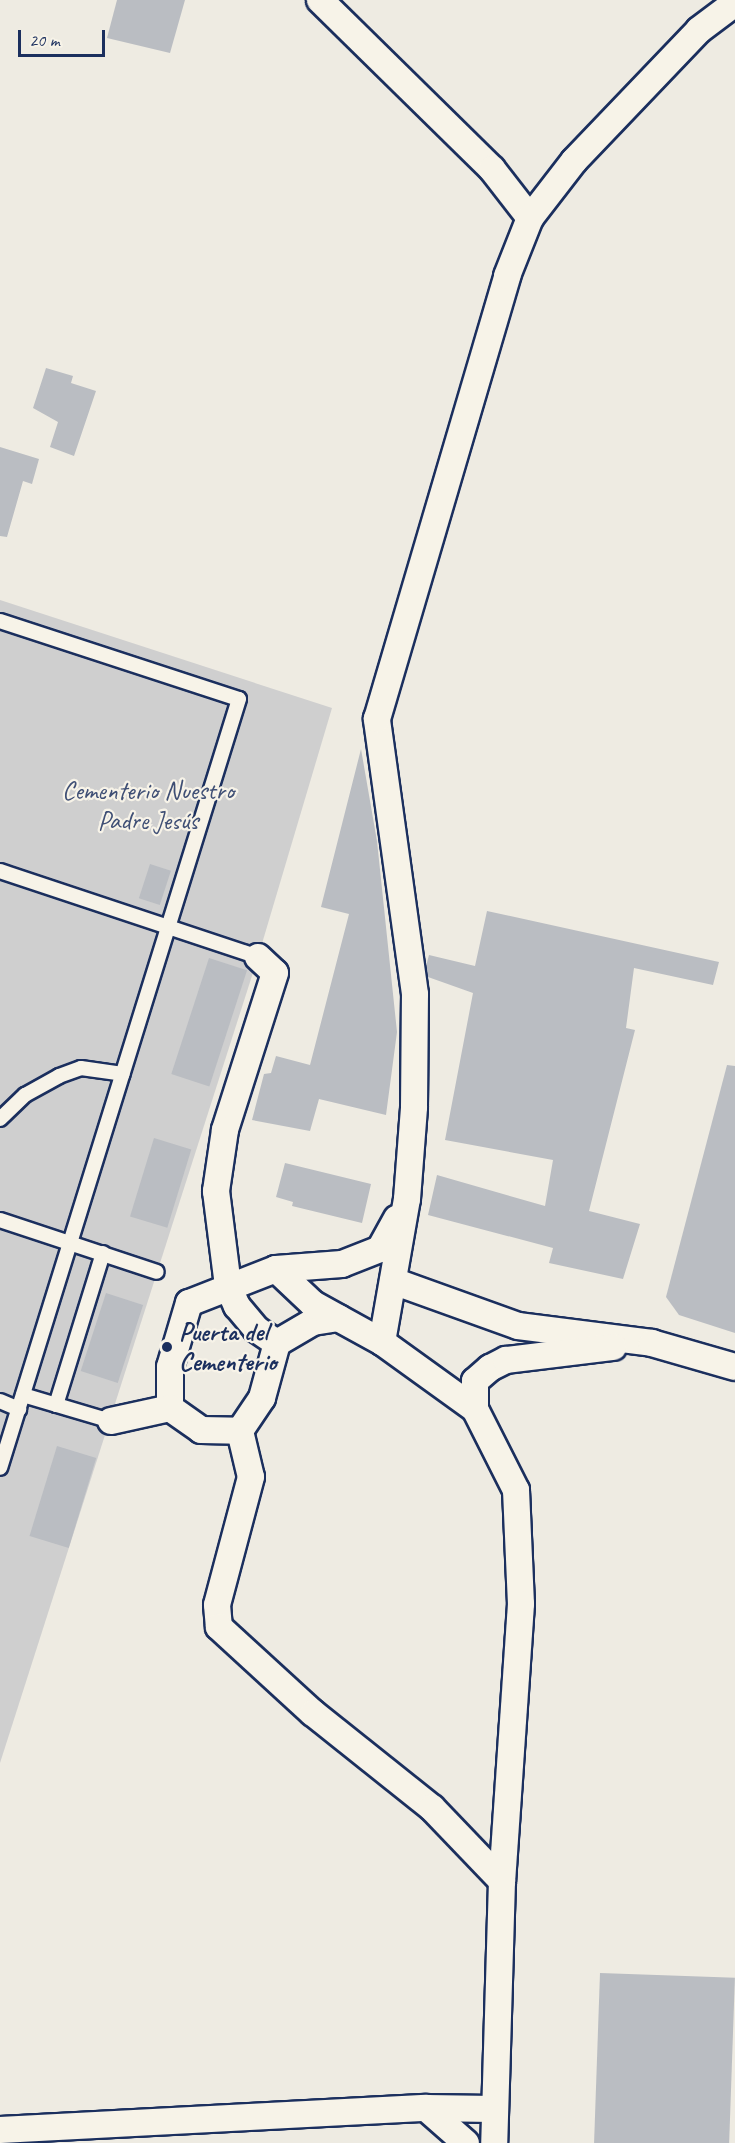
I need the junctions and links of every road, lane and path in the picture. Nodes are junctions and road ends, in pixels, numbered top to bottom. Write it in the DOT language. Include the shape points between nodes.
graph roads {
  1 [pos="320,0"];
  2 [pos="735,3"];
  3 [pos="530,218"];
  4 [pos="0,621"];
  5 [pos="0,872"];
  6 [pos="168,927"];
  7 [pos="258,957"];
  8 [pos="123,1074"];
  9 [pos="0,1119"];
  10 [pos="407,1199"];
  11 [pos="0,1220"];
  12 [pos="70,1243"];
  13 [pos="103,1253"];
  14 [pos="276,1269"];
  15 [pos="158,1272"];
  16 [pos="393,1281"];
  17 [pos="228,1286"];
  18 [pos="339,1318"];
  19 [pos="382,1342"];
  20 [pos="277,1343"];
  21 [pos="652,1343"];
  22 [pos="735,1367"];
  23 [pos="0,1401"];
  24 [pos="21,1402"];
  25 [pos="56,1405"];
  26 [pos="170,1408"];
  27 [pos="475,1409"];
  28 [pos="111,1421"];
  29 [pos="240,1431"];
  30 [pos="0,1468"];
  31 [pos="502,1881"];
  32 [pos="426,2108"];
  33 [pos="494,2109"];
  34 [pos="0,2130"];
  35 [pos="466,2143"];
  36 [pos="494,2143"];
  1 -- 3 [label="street" via="492,169"];
  2 -- 3 [label="street" via="699,30 574,161"];
  3 -- 10 [label="street" via="507,276 377,719 416,994"];
  4 -- 6 [label="lane" via="239,699"];
  5 -- 6 [label="lane"];
  6 -- 7 [label="lane"];
  6 -- 8 [label="lane"];
  7 -- 17 [label="street" via="275,973 225,1130 216,1191"];
  8 -- 9 [label="lane" via="81,1068 59,1076 25,1095"];
  8 -- 12 [label="lane"];
  10 -- 14 [label="street" via="380,1249 342,1263"];
  10 -- 16 [label="street"];
  11 -- 12 [label="lane"];
  12 -- 13 [label="lane"];
  12 -- 24 [label="lane"];
  13 -- 15 [label="lane"];
  13 -- 25 [label="lane"];
  14 -- 17 [label="street"];
  14 -- 18 [label="street" via="313,1304"];
  16 -- 19 [label="street"];
  16 -- 21 [label="street" via="518,1326"];
  17 -- 20 [label="street" via="237,1306 256,1329"];
  17 -- 26 [label="street" via="189,1304 170,1367"];
  18 -- 19 [label="street"];
  18 -- 20 [label="street" via="313,1322"];
  19 -- 27 [label="street"];
  20 -- 29 [label="street" via="262,1398"];
  21 -- 22 [label="street"];
  21 -- 27 [label="street" via="506,1360 475,1381"];
  23 -- 24 [label="lane"];
  24 -- 25 [label="lane"];
  24 -- 30 [label="lane"];
  25 -- 28 [label="lane"];
  26 -- 28 [label="street"];
  26 -- 29 [label="street" via="201,1430"];
  27 -- 31 [label="street" via="516,1490 521,1604"];
  29 -- 31 [label="street" via="251,1477 217,1605 219,1628 313,1713 432,1808"];
  31 -- 33 [label="street"];
  32 -- 33 [label="street"];
  32 -- 34 [label="street"];
  32 -- 35 [label="street"];
  33 -- 36 [label="street"];
}
